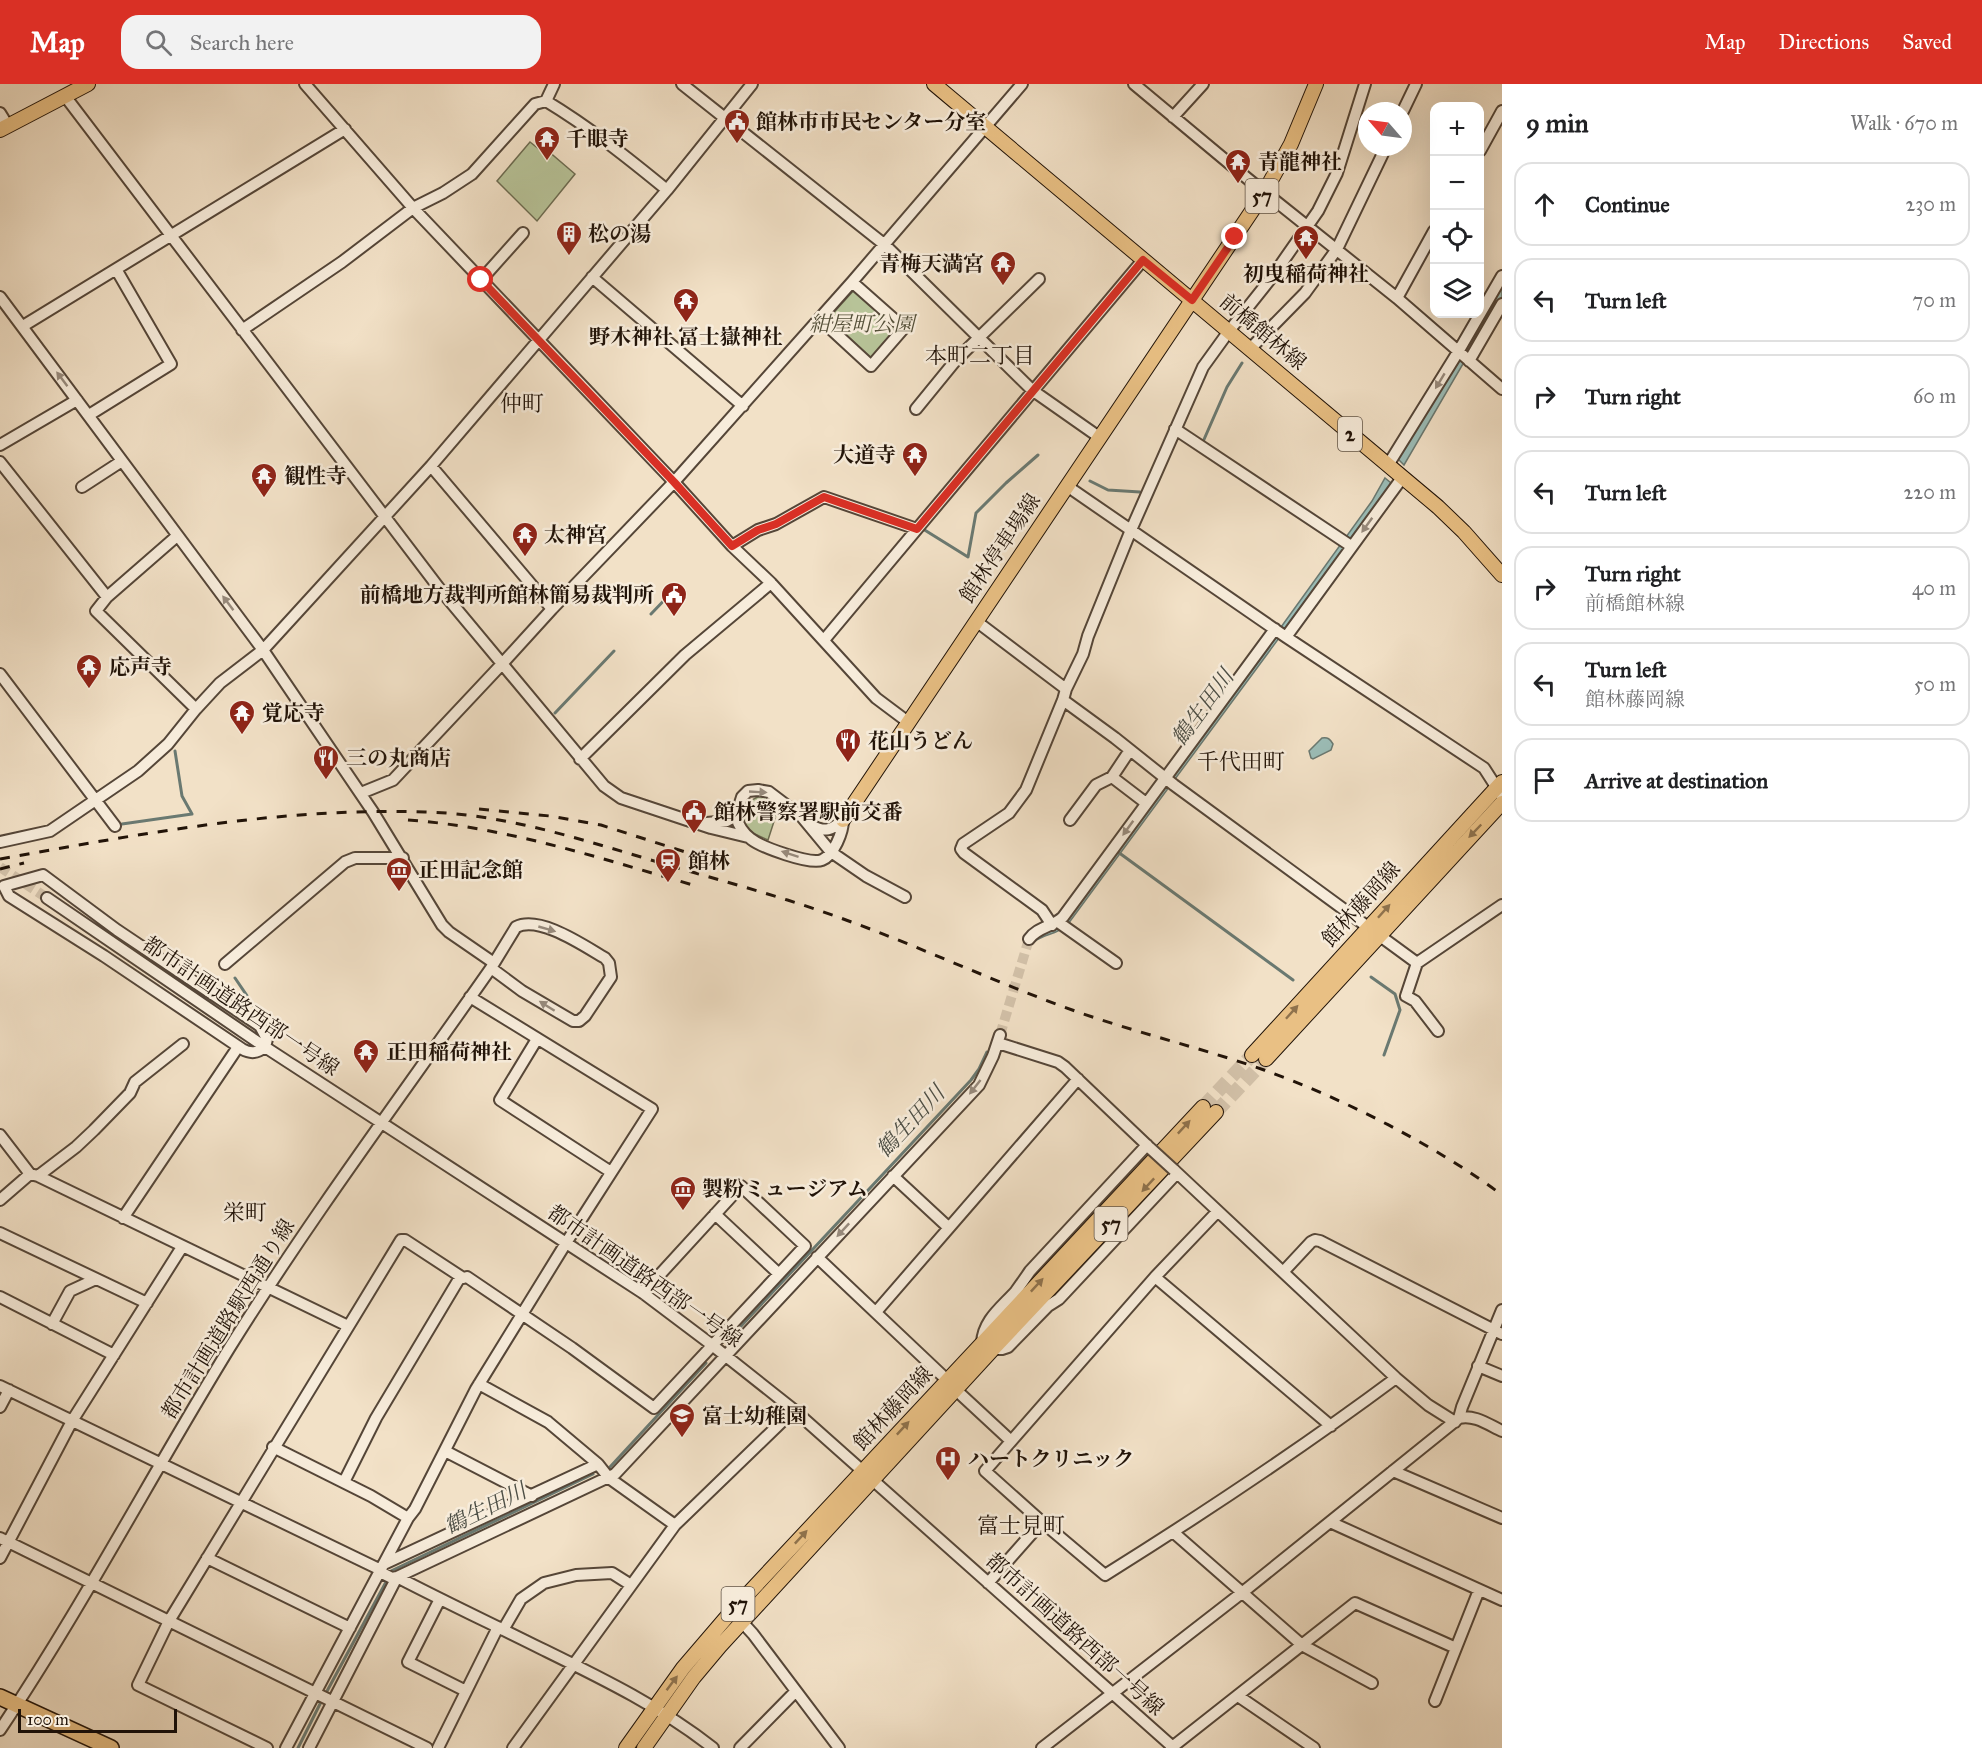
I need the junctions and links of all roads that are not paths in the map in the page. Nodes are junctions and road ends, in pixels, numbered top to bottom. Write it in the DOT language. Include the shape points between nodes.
graph roads {
  1 [pos="88,84"];
  2 [pos="305,84"];
  3 [pos="554,84"];
  4 [pos="682,84"];
  5 [pos="752,84"];
  6 [pos="934,84"];
  7 [pos="1022,84"];
  8 [pos="1134,84"];
  9 [pos="1203,84"];
  10 [pos="1316,84"];
  11 [pos="1365,84"];
  12 [pos="1416,84"];
  13 [pos="65,96"];
  14 [pos="546,101"];
  15 [pos="1407,102"];
  16 [pos="1502,111"];
  17 [pos="0,113"];
  18 [pos="1173,117"];
  19 [pos="725,118"];
  20 [pos="985,127"];
  21 [pos="4,128"];
  22 [pos="345,129"];
  23 [pos="1484,142"];
  24 [pos="1382,156"];
  25 [pos="667,190"];
  26 [pos="1264,193"];
  27 [pos="413,208"];
  28 [pos="1307,227"];
  29 [pos="523,233"];
  30 [pos="171,235"];
  31 [pos="1430,238"];
  32 [pos="885,245"];
  33 [pos="1337,249"];
  34 [pos="1143,260"];
  35 [pos="116,269"];
  36 [pos="1502,276"];
  37 [pos="592,277"];
  38 [pos="1039,279"];
  39 [pos="481,280"];
  40 [pos="852,282"];
  41 [pos="0,297"];
  42 [pos="1397,298"];
  43 [pos="1192,300"];
  44 [pos="1502,304"];
  45 [pos="820,319"];
  46 [pos="23,326"];
  47 [pos="242,330"];
  48 [pos="1229,331"];
  49 [pos="978,337"];
  50 [pos="537,340"];
  51 [pos="1250,349"];
  52 [pos="1463,356"];
  53 [pos="1500,382"];
  54 [pos="1032,390"];
  55 [pos="77,400"];
  56 [pos="743,406"];
  57 [pos="915,409"];
  58 [pos="89,415"];
  59 [pos="1175,429"];
  60 [pos="1099,437"];
  61 [pos="0,445"];
  62 [pos="122,461"];
  63 [pos="0,462"];
  64 [pos="1388,465"];
  65 [pos="431,466"];
  66 [pos="1402,478"];
  67 [pos="674,482"];
  68 [pos="1068,486"];
  69 [pos="82,487"];
  70 [pos="386,517"];
  71 [pos="917,529"];
  72 [pos="1131,530"];
  73 [pos="177,536"];
  74 [pos="1347,544"];
  75 [pos="732,546"];
  76 [pos="1502,575"];
  77 [pos="771,583"];
  78 [pos="107,597"];
  79 [pos="552,609"];
  80 [pos="976,621"];
  81 [pos="1280,632"];
  82 [pos="824,640"];
  83 [pos="263,650"];
  84 [pos="501,665"];
  85 [pos="0,674"];
  86 [pos="1064,695"];
  87 [pos="196,709"];
  88 [pos="908,722"];
  89 [pos="1130,750"];
  90 [pos="580,759"];
  91 [pos="1112,777"];
  92 [pos="1168,780"];
  93 [pos="1500,788"];
  94 [pos="361,793"];
  95 [pos="95,801"];
  96 [pos="1146,803"];
  97 [pos="1502,803"];
  98 [pos="736,816"];
  99 [pos="843,820"];
  100 [pos="1070,820"];
  101 [pos="701,824"];
  102 [pos="809,824"];
  103 [pos="115,826"];
  104 [pos="748,837"];
  105 [pos="0,842"];
  106 [pos="831,852"];
  107 [pos="403,858"];
  108 [pos="905,897"];
  109 [pos="47,898"];
  110 [pos="1502,905"];
  111 [pos="1059,924"];
  112 [pos="1374,931"];
  113 [pos="1029,939"];
  114 [pos="1116,963"];
  115 [pos="1417,963"];
  116 [pos="225,964"];
  117 [pos="492,965"];
  118 [pos="470,997"];
  119 [pos="1438,1031"];
  120 [pos="537,1039"];
  121 [pos="183,1044"];
  122 [pos="238,1047"];
  123 [pos="265,1047"];
  124 [pos="1259,1057"];
  125 [pos="1078,1079"];
  126 [pos="1210,1109"];
  127 [pos="382,1122"];
  128 [pos="0,1135"];
  129 [pos="1149,1147"];
  130 [pos="1176,1171"];
  131 [pos="611,1172"];
  132 [pos="34,1175"];
  133 [pos="893,1176"];
  134 [pos="0,1200"];
  135 [pos="1217,1212"];
  136 [pos="715,1214"];
  137 [pos="123,1218"];
  138 [pos="948,1227"];
  139 [pos="0,1233"];
  140 [pos="566,1243"];
  141 [pos="182,1246"];
  142 [pos="817,1257"];
  143 [pos="1284,1271"];
  144 [pos="779,1274"];
  145 [pos="1155,1277"];
  146 [pos="96,1278"];
  147 [pos="463,1278"];
  148 [pos="269,1287"];
  149 [pos="643,1293"];
  150 [pos="0,1297"];
  151 [pos="147,1303"];
  152 [pos="1502,1310"];
  153 [pos="876,1312"];
  154 [pos="522,1314"];
  155 [pos="52,1324"];
  156 [pos="348,1326"];
  157 [pos="1498,1332"];
  158 [pos="712,1345"];
  159 [pos="988,1346"];
  160 [pos="114,1355"];
  161 [pos="727,1356"];
  162 [pos="1479,1366"];
  163 [pos="1502,1376"];
  164 [pos="1396,1378"];
  165 [pos="479,1384"];
  166 [pos="951,1385"];
  167 [pos="4,1388"];
  168 [pos="0,1407"];
  169 [pos="794,1410"];
  170 [pos="1457,1420"];
  171 [pos="72,1421"];
  172 [pos="1331,1426"];
  173 [pos="1502,1431"];
  174 [pos="1011,1441"];
  175 [pos="273,1447"];
  176 [pos="445,1451"];
  177 [pos="161,1463"];
  178 [pos="598,1464"];
  179 [pos="1393,1471"];
  180 [pos="868,1475"];
  181 [pos="609,1478"];
  182 [pos="344,1482"];
  183 [pos="531,1496"];
  184 [pos="241,1502"];
  185 [pos="408,1518"];
  186 [pos="1502,1518"];
  187 [pos="1042,1522"];
  188 [pos="1330,1522"];
  189 [pos="675,1525"];
  190 [pos="1173,1532"];
  191 [pos="4,1540"];
  192 [pos="0,1558"];
  193 [pos="207,1558"];
  194 [pos="382,1569"];
  195 [pos="397,1577"];
  196 [pos="90,1582"];
  197 [pos="988,1583"];
  198 [pos="631,1585"];
  199 [pos="1479,1590"];
  200 [pos="1243,1592"];
  201 [pos="440,1599"];
  202 [pos="1502,1600"];
  203 [pos="169,1621"];
  204 [pos="742,1622"];
  205 [pos="350,1628"];
  206 [pos="501,1629"];
  207 [pos="1302,1645"];
  208 [pos="1456,1648"];
  209 [pos="574,1665"];
  210 [pos="1372,1683"];
  211 [pos="466,1691"];
  212 [pos="796,1691"];
  213 [pos="315,1693"];
  214 [pos="1114,1694"];
  215 [pos="0,1696"];
  216 [pos="1238,1696"];
  217 [pos="333,1701"];
  218 [pos="1435,1701"];
  219 [pos="17,1704"];
  220 [pos="654,1707"];
  221 [pos="666,1715"];
  222 [pos="0,1730"];
  223 [pos="111,1748"];
  224 [pos="267,1748"];
  225 [pos="286,1748"];
  226 [pos="309,1748"];
  227 [pos="427,1748"];
  228 [pos="438,1748"];
  229 [pos="513,1748"];
  230 [pos="626,1748"];
  231 [pos="644,1748"];
  232 [pos="713,1748"];
  233 [pos="740,1748"];
  234 [pos="839,1748"];
  235 [pos="1042,1748"];
  236 [pos="1172,1748"];
  237 [pos="1314,1748"];
  1 -- 13 [label="main road"];
  2 -- 22 [label="street"];
  3 -- 14 [label="street"];
  4 -- 19 [label="street"];
  5 -- 19 [label="street"];
  6 -- 20 [label="main road, 前橋館林線 / 2"];
  7 -- 20 [label="street"];
  8 -- 18 [label="street"];
  9 -- 18 [label="street"];
  10 -- 26 [label="main road, 57" via="1291,144"];
  11 -- 28 [label="street" via="1337,174"];
  12 -- 15 [label="street"];
  13 -- 21 [label="main road"];
  13 -- 30 [label="street"];
  14 -- 25 [label="street" via="621,152"];
  14 -- 27 [label="street" via="535,104 472,174"];
  16 -- 23 [label="street"];
  17 -- 21 [label="street"];
  18 -- 26 [label="street"];
  19 -- 25 [label="street"];
  19 -- 32 [label="street"];
  20 -- 32 [label="street"];
  20 -- 34 [label="main road, 前橋館林線 / 2"];
  22 -- 27 [label="street"];
  22 -- 30 [label="street"];
  24 -- 33 [label="street"];
  25 -- 37 [label="street"];
  26 -- 28 [label="street"];
  26 -- 43 [label="main road, 57"];
  27 -- 39 [label="street"];
  27 -- 47 [label="street"];
  28 -- 33 [label="street"];
  28 -- 48 [label="street"];
  29 -- 39 [label="street"];
  30 -- 35 [label="street"];
  30 -- 47 [label="street"];
  31 -- 42 [label="street"];
  32 -- 40 [label="street"];
  32 -- 49 [label="street"];
  33 -- 42 [label="street"];
  33 -- 51 [label="street" via="1305,293"];
  34 -- 43 [label="main road, 前橋館林線 / 2"];
  34 -- 54 [label="street"];
  35 -- 46 [label="street"];
  35 -- 58 [label="street" via="171,363"];
  36 -- 52 [label="street"];
  37 -- 50 [label="street"];
  37 -- 56 [label="street"];
  38 -- 49 [label="street"];
  39 -- 50 [label="street"];
  40 -- 45 [label="street"];
  40 -- 45 [label="street" via="904,328 871,366"];
  41 -- 46 [label="street"];
  42 -- 52 [label="street"];
  43 -- 48 [label="main road, 前橋館林線 / 2"];
  43 -- 60 [label="main road, 館林停車場線"];
  44 -- 52 [label="street"];
  45 -- 56 [label="street"];
  55 -- 46 [label="street, one-way"];
  47 -- 70 [label="street"];
  48 -- 51 [label="main road, 前橋館林線 / 2"];
  48 -- 59 [label="street" via="1203,367"];
  49 -- 54 [label="street"];
  49 -- 57 [label="street"];
  50 -- 65 [label="street"];
  50 -- 67 [label="street"];
  51 -- 64 [label="main road, 前橋館林線 / 2"];
  52 -- 53 [label="street"];
  52 -- 64 [label="street, one-way"];
  54 -- 60 [label="street"];
  54 -- 71 [label="street"];
  55 -- 58 [label="street"];
  55 -- 61 [label="street"];
  56 -- 67 [label="street"];
  58 -- 62 [label="street"];
  59 -- 72 [label="street"];
  59 -- 74 [label="street"];
  60 -- 68 [label="main road, 館林停車場線"];
  62 -- 69 [label="street"];
  62 -- 73 [label="street"];
  63 -- 78 [label="street"];
  64 -- 66 [label="main road, 前橋館林線 / 2"];
  65 -- 70 [label="street"];
  65 -- 79 [label="street"];
  66 -- 74 [label="street, one-way"];
  66 -- 76 [label="main road, 前橋館林線 / 2" via="1464,532"];
  67 -- 75 [label="street"];
  67 -- 79 [label="street"];
  68 -- 72 [label="street"];
  68 -- 80 [label="main road, 館林停車場線"];
  70 -- 83 [label="street"];
  70 -- 84 [label="street"];
  71 -- 75 [label="street" via="824,497"];
  71 -- 82 [label="street"];
  72 -- 81 [label="street"];
  72 -- 86 [label="street"];
  73 -- 78 [label="street"];
  83 -- 73 [label="street, one-way"];
  74 -- 81 [label="street"];
  75 -- 77 [label="street"];
  77 -- 82 [label="street"];
  77 -- 90 [label="street" via="685,655"];
  78 -- 87 [label="street" via="96,611"];
  79 -- 84 [label="street"];
  80 -- 86 [label="street"];
  80 -- 88 [label="main road, 館林停車場線"];
  81 -- 92 [label="street"];
  81 -- 93 [label="street" via="1484,768"];
  82 -- 88 [label="street" via="876,698"];
  83 -- 87 [label="street" via="220,683"];
  83 -- 94 [label="street"];
  84 -- 90 [label="street"];
  84 -- 94 [label="street" via="393,780"];
  85 -- 95 [label="street"];
  86 -- 89 [label="street"];
  86 -- 111 [label="street" via="1026,790 1009,813 961,849"];
  87 -- 95 [label="street" via="168,744"];
  88 -- 99 [label="main road, 館林停車場線"];
  89 -- 91 [label="street"];
  89 -- 92 [label="street"];
  90 -- 101 [label="street" via="612,793"];
  91 -- 96 [label="street"];
  91 -- 100 [label="street" via="1096,785"];
  92 -- 96 [label="street"];
  92 -- 112 [label="street"];
  112 -- 93 [label="main road, 館林藤岡線, one-way"];
  94 -- 107 [label="street"];
  95 -- 103 [label="street"];
  95 -- 105 [label="street" via="50,831"];
  96 -- 111 [label="street, one-way"];
  97 -- 112 [label="main road, 館林藤岡線, one-way"];
  98 -- 101 [label="street" via="719,823"];
  98 -- 102 [label="street, one-way" via="744,794 758,790 769,792"];
  98 -- 104 [label="street"];
  99 -- 102 [label="street" via="825,831"];
  99 -- 106 [label="street" via="843,829"];
  101 -- 104 [label="street"];
  102 -- 106 [label="street"];
  106 -- 104 [label="street, one-way" via="816,861 764,846"];
  106 -- 108 [label="street"];
  107 -- 116 [label="street" via="355,858 345,862"];
  107 -- 117 [label="street" via="442,925"];
  109 -- 123 [label="street, 都市計画道路西部一号線"];
  110 -- 115 [label="street"];
  111 -- 113 [label="street" via="1037,931"];
  111 -- 114 [label="street"];
  112 -- 115 [label="street"];
  112 -- 124 [label="main road, 館林藤岡線"];
  115 -- 119 [label="street" via="1406,996 1415,1001"];
  117 -- 117 [label="street, one-way" via="516,927 528,924 562,933 605,958 611,977 585,1016 573,1021 522,991"];
  117 -- 118 [label="street, 都市計画道路駅西通り線"];
  118 -- 120 [label="street"];
  118 -- 127 [label="street, 都市計画道路駅西通り線"];
  120 -- 131 [label="street" via="500,1100"];
  120 -- 131 [label="street" via="652,1109"];
  121 -- 132 [label="street" via="135,1082 130,1093 76,1147"];
  122 -- 123 [label="street" via="249,1053"];
  122 -- 123 [label="street" via="9,896 4,886 43,875 260,1026 267,1039"];
  122 -- 137 [label="street"];
  123 -- 127 [label="street, 都市計画道路西部一号線"];
  125 -- 129 [label="street"];
  125 -- 133 [label="street, one-way" via="1058,1062 999,1039 979,1085"];
  125 -- 138 [label="street"];
  126 -- 159 [label="main road, 館林藤岡線 / 57"];
  127 -- 140 [label="street, 都市計画道路西部一号線"];
  127 -- 148 [label="street, 都市計画道路駅西通り線"];
  128 -- 132 [label="street"];
  129 -- 130 [label="street, bridge"];
  129 -- 159 [label="street" via="1030,1270 989,1320 984,1329"];
  130 -- 135 [label="street"];
  130 -- 159 [label="street" via="1059,1299 1047,1306 1008,1347"];
  131 -- 140 [label="street"];
  132 -- 134 [label="street"];
  132 -- 137 [label="street"];
  133 -- 138 [label="street"];
  133 -- 142 [label="street, one-way"];
  135 -- 143 [label="street"];
  135 -- 145 [label="street"];
  136 -- 144 [label="street"];
  136 -- 144 [label="street" via="741,1186 765,1208 805,1246"];
  136 -- 149 [label="street"];
  137 -- 141 [label="street"];
  138 -- 153 [label="street"];
  139 -- 146 [label="street"];
  140 -- 149 [label="street, 都市計画道路西部一号線"];
  140 -- 154 [label="street"];
  141 -- 148 [label="street"];
  141 -- 151 [label="street"];
  142 -- 153 [label="street"];
  142 -- 161 [label="street"];
  143 -- 157 [label="street" via="1311,1242 1320,1241"];
  143 -- 164 [label="street"];
  144 -- 158 [label="street"];
  145 -- 172 [label="street"];
  145 -- 174 [label="street"];
  146 -- 151 [label="street"];
  146 -- 155 [label="street" via="70,1291"];
  147 -- 154 [label="street"];
  147 -- 156 [label="street" via="401,1240"];
  147 -- 182 [label="street" via="376,1418"];
  148 -- 156 [label="street"];
  148 -- 177 [label="street, 都市計画道路駅西通り線"];
  149 -- 158 [label="street, 都市計画道路西部一号線"];
  150 -- 155 [label="street"];
  151 -- 160 [label="street"];
  152 -- 157 [label="street"];
  153 -- 166 [label="street"];
  154 -- 158 [label="street" via="654,1408"];
  154 -- 165 [label="street"];
  155 -- 160 [label="street"];
  156 -- 175 [label="street"];
  157 -- 162 [label="street"];
  158 -- 161 [label="street, 都市計画道路西部一号線"];
  159 -- 166 [label="main road, 館林藤岡線 / 57"];
  160 -- 171 [label="street"];
  161 -- 169 [label="street, 都市計画道路西部一号線"];
  161 -- 181 [label="street"];
  162 -- 163 [label="street"];
  162 -- 170 [label="street"];
  164 -- 170 [label="street" via="1428,1405"];
  164 -- 172 [label="street"];
  165 -- 176 [label="street"];
  165 -- 178 [label="street" via="548,1422"];
  166 -- 174 [label="street"];
  166 -- 180 [label="main road, 館林藤岡線 / 57"];
  167 -- 168 [label="street"];
  167 -- 171 [label="street"];
  169 -- 180 [label="street, 都市計画道路西部一号線"];
  169 -- 189 [label="street"];
  170 -- 173 [label="street" via="1468,1416"];
  170 -- 179 [label="street"];
  171 -- 177 [label="street"];
  171 -- 191 [label="street"];
  172 -- 190 [label="street"];
  174 -- 187 [label="street" via="985,1471"];
  175 -- 182 [label="street"];
  175 -- 184 [label="street"];
  176 -- 183 [label="street"];
  176 -- 185 [label="street"];
  177 -- 184 [label="street"];
  177 -- 196 [label="street, 都市計画道路駅西通り線"];
  178 -- 181 [label="street"];
  178 -- 183 [label="street"];
  179 -- 186 [label="street"];
  179 -- 188 [label="street"];
  180 -- 197 [label="street, 都市計画道路西部一号線"];
  180 -- 204 [label="main road, 館林藤岡線 / 57"];
  220 -- 180 [label="main road, 館林藤岡線 / 57, one-way" via="731,1612"];
  181 -- 189 [label="street"];
  181 -- 195 [label="street"];
  182 -- 185 [label="street"];
  183 -- 194 [label="street"];
  184 -- 193 [label="street"];
  184 -- 194 [label="street"];
  185 -- 194 [label="street"];
  187 -- 190 [label="street" via="1105,1575"];
  187 -- 197 [label="street"];
  188 -- 199 [label="street"];
  188 -- 200 [label="street"];
  189 -- 198 [label="street"];
  190 -- 200 [label="street"];
  191 -- 192 [label="street"];
  191 -- 196 [label="street"];
  193 -- 203 [label="street"];
  193 -- 205 [label="street"];
  194 -- 195 [label="street" via="392,1578"];
  194 -- 205 [label="street"];
  195 -- 201 [label="street"];
  195 -- 217 [label="street"];
  196 -- 203 [label="street"];
  196 -- 219 [label="street, 都市計画道路駅西通り線"];
  197 -- 214 [label="street, 都市計画道路西部一号線"];
  198 -- 206 [label="street" via="612,1573 576,1575 544,1583 521,1599"];
  198 -- 209 [label="street"];
  199 -- 202 [label="street"];
  199 -- 208 [label="street"];
  200 -- 207 [label="street"];
  200 -- 214 [label="street"];
  201 -- 206 [label="street"];
  201 -- 211 [label="street" via="408,1662"];
  203 -- 213 [label="street"];
  203 -- 224 [label="street" via="138,1685"];
  204 -- 212 [label="street"];
  204 -- 221 [label="main road, 館林藤岡線 / 57"];
  205 -- 213 [label="street"];
  206 -- 209 [label="street"];
  206 -- 211 [label="street"];
  207 -- 208 [label="street" via="1355,1603"];
  207 -- 210 [label="street"];
  207 -- 216 [label="street"];
  208 -- 218 [label="street"];
  209 -- 220 [label="street"];
  209 -- 229 [label="street"];
  211 -- 228 [label="street"];
  212 -- 233 [label="street"];
  212 -- 234 [label="street"];
  213 -- 217 [label="street"];
  213 -- 225 [label="street"];
  214 -- 235 [label="street"];
  214 -- 236 [label="street, 都市計画道路西部一号線"];
  215 -- 219 [label="highway"];
  216 -- 236 [label="street"];
  216 -- 237 [label="street"];
  217 -- 226 [label="street"];
  217 -- 227 [label="street"];
  219 -- 222 [label="street, 都市計画道路駅西通り線"];
  219 -- 223 [label="highway"];
  220 -- 221 [label="street"];
  220 -- 230 [label="main road, 館林藤岡線 / 57"];
  221 -- 231 [label="main road, 館林藤岡線 / 57"];
  221 -- 232 [label="street"];
}
